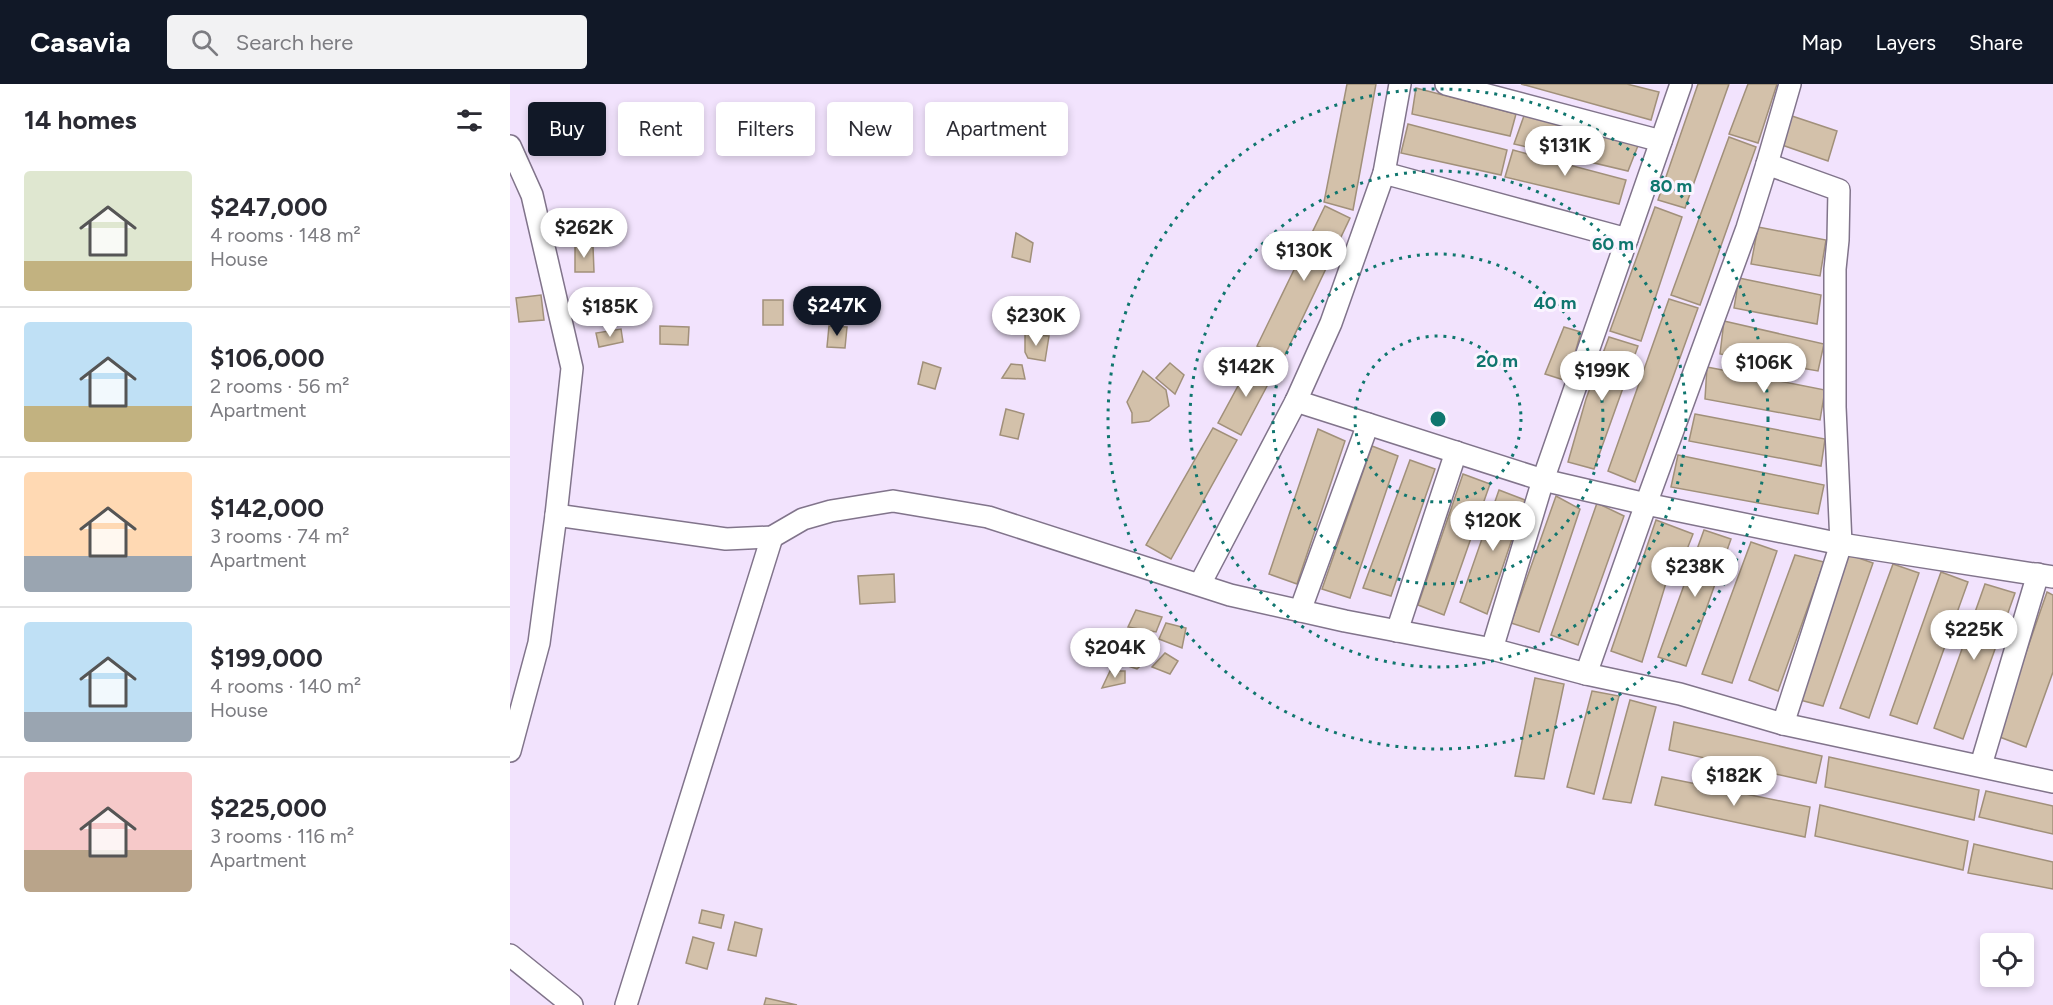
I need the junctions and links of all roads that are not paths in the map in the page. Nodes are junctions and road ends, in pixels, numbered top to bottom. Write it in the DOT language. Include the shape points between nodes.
graph roads {
  1 [pos="1400,84"];
  2 [pos="1446,84"];
  3 [pos="1682,84"];
  4 [pos="1790,84"];
  5 [pos="1661,141"];
  6 [pos="510,146"];
  7 [pos="1767,164"];
  8 [pos="1384,173"];
  9 [pos="1627,239"];
  10 [pos="1296,401"];
  11 [pos="1368,424"];
  12 [pos="1456,452"];
  13 [pos="1543,480"];
  14 [pos="1646,504"];
  15 [pos="556,515"];
  16 [pos="772,537"];
  17 [pos="1841,543"];
  18 [pos="2045,575"];
  19 [pos="1200,584"];
  20 [pos="1300,611"];
  21 [pos="1397,631"];
  22 [pos="1491,649"];
  23 [pos="1586,674"];
  24 [pos="1783,724"];
  25 [pos="510,751"];
  26 [pos="1981,765"];
  27 [pos="2053,782"];
  28 [pos="510,955"];
  29 [pos="572,1005"];
  30 [pos="626,1005"];
  1 -- 8 [label="street"];
  2 -- 5 [label="street"];
  3 -- 5 [label="street"];
  4 -- 7 [label="street"];
  5 -- 9 [label="street"];
  6 -- 15 [label="street" via="532,195 572,368"];
  7 -- 14 [label="street" via="1748,228"];
  7 -- 17 [label="street" via="1839,190 1835,407"];
  8 -- 9 [label="street"];
  8 -- 10 [label="street" via="1331,323"];
  9 -- 13 [label="street"];
  10 -- 11 [label="street"];
  10 -- 19 [label="street"];
  11 -- 12 [label="street"];
  11 -- 20 [label="street"];
  12 -- 13 [label="street"];
  12 -- 21 [label="street"];
  13 -- 14 [label="street"];
  13 -- 22 [label="street"];
  14 -- 17 [label="street"];
  14 -- 23 [label="street"];
  15 -- 16 [label="street" via="726,539"];
  15 -- 25 [label="street" via="539,644"];
  16 -- 19 [label="street" via="802,519 893,501 988,517"];
  16 -- 30 [label="street"];
  17 -- 18 [label="street"];
  17 -- 24 [label="street"];
  18 -- 26 [label="street"];
  19 -- 20 [label="street"];
  20 -- 21 [label="street"];
  21 -- 22 [label="street"];
  22 -- 23 [label="street"];
  23 -- 24 [label="street" via="1680,694"];
  24 -- 26 [label="street"];
  26 -- 27 [label="street"];
  28 -- 29 [label="street"];
}
